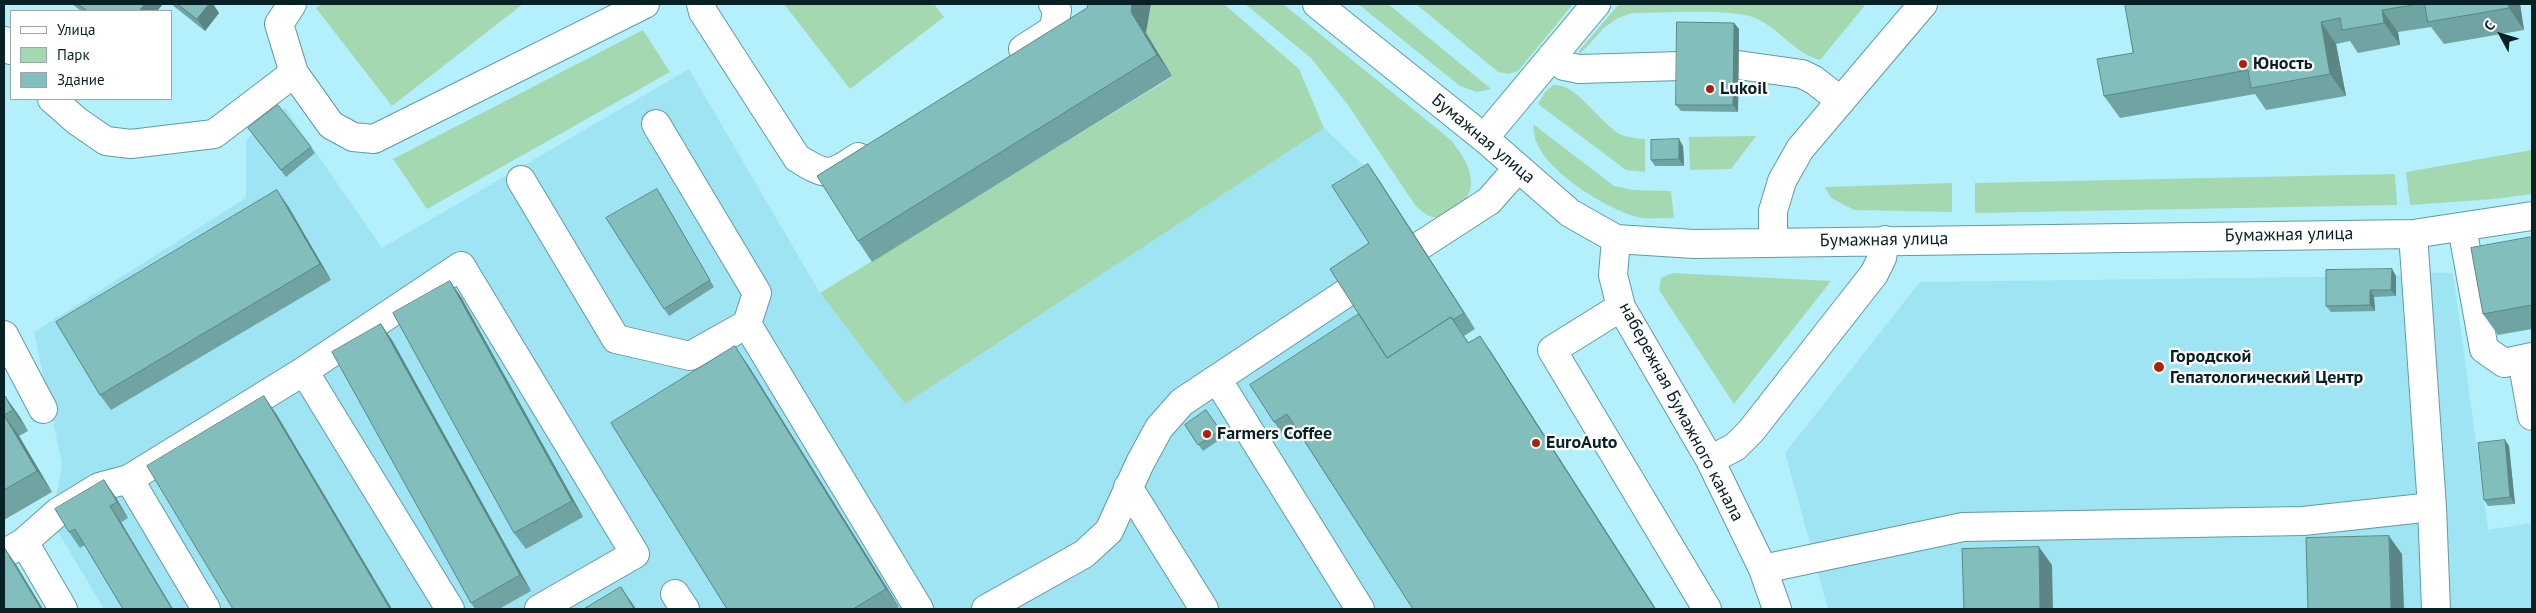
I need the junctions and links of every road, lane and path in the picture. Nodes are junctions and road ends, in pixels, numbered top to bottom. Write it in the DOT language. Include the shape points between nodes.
graph roads {
  1 [pos="292,4"];
  2 [pos="645,4"];
  3 [pos="701,4"];
  4 [pos="1053,4"];
  5 [pos="1317,4"];
  6 [pos="1596,4"];
  7 [pos="1924,4"];
  8 [pos="1552,56"];
  9 [pos="1005,61"];
  10 [pos="1738,65"];
  11 [pos="1682,66"];
  12 [pos="294,73"];
  13 [pos="53,100"];
  14 [pos="1841,101"];
  15 [pos="656,124"];
  16 [pos="1484,138"];
  17 [pos="882,141"];
  18 [pos="1518,168"];
  19 [pos="522,180"];
  20 [pos="2532,216"];
  21 [pos="2462,227"];
  22 [pos="2413,234"];
  23 [pos="1616,240"];
  24 [pos="1885,240"];
  25 [pos="1773,241"];
  26 [pos="1421,245"];
  27 [pos="1346,292"];
  28 [pos="1621,307"];
  29 [pos="747,324"];
  30 [pos="4,335"];
  31 [pos="2527,358"];
  32 [pos="304,371"];
  33 [pos="1217,379"];
  34 [pos="43,409"];
  35 [pos="2532,416"];
  36 [pos="1710,460"];
  37 [pos="128,479"];
  38 [pos="1128,487"];
  39 [pos="2432,507"];
  40 [pos="1962,526"];
  41 [pos="14,548"];
  42 [pos="1963,554"];
  43 [pos="1763,569"];
  44 [pos="64,609"];
  45 [pos="206,609"];
  46 [pos="450,609"];
  47 [pos="540,609"];
  48 [pos="919,609"];
  49 [pos="986,609"];
  50 [pos="1204,609"];
  51 [pos="1360,609"];
  52 [pos="1707,609"];
  53 [pos="1777,609"];
  54 [pos="2436,609"];
  1 -- 12 [label="street" via="279,24"];
  2 -- 12 [label="street" via="374,139 353,137 331,125"];
  3 -- 17 [label="street" via="797,158 820,172 837,171"];
  4 -- 9 [label="street" via="1057,10 1054,29"];
  5 -- 16 [label="street, Бумажная улица"];
  6 -- 8 [label="street"];
  7 -- 14 [label="street"];
  8 -- 11 [label="street" via="1564,66 1579,69"];
  8 -- 16 [label="street"];
  10 -- 14 [label="street" via="1802,74"];
  12 -- 13 [label="street" via="214,134 131,144 106,141"];
  14 -- 25 [label="street" via="1800,149 1782,181 1773,211"];
  15 -- 29 [label="street" via="757,293"];
  16 -- 18 [label="street, Бумажная улица"];
  18 -- 23 [label="street, Бумажная улица" via="1570,212"];
  18 -- 26 [label="street" via="1489,201"];
  19 -- 29 [label="street" via="616,339 690,356"];
  20 -- 21 [label="street, Бумажная улица"];
  21 -- 22 [label="street, Бумажная улица"];
  21 -- 31 [label="street" via="2484,349 2504,363"];
  22 -- 24 [label="street, Бумажная улица"];
  22 -- 39 [label="street"];
  23 -- 25 [label="street, Бумажная улица" via="1694,244"];
  23 -- 28 [label="street, набережная Бумажного канала" via="1613,275"];
  24 -- 25 [label="street, Бумажная улица"];
  24 -- 36 [label="street" via="1882,258 1874,274 1757,423 1734,447"];
  27 -- 33 [label="street"];
  28 -- 36 [label="street, набережная Бумажного канала"];
  28 -- 52 [label="street" via="1552,350"];
  29 -- 48 [label="street"];
  30 -- 34 [label="street"];
  31 -- 35 [label="street"];
  32 -- 37 [label="street"];
  32 -- 46 [label="street"];
  32 -- 47 [label="street" via="461,266 635,554"];
  33 -- 38 [label="street" via="1182,402 1159,428"];
  33 -- 51 [label="street"];
  36 -- 43 [label="street, набережная Бумажного канала"];
  37 -- 41 [label="street" via="99,487 58,512"];
  37 -- 45 [label="street"];
  38 -- 49 [label="street" via="1109,531 1084,554"];
  38 -- 50 [label="street"];
  39 -- 40 [label="street" via="2303,521"];
  39 -- 54 [label="street"];
  40 -- 42 [label="street"];
  40 -- 43 [label="street"];
  41 -- 44 [label="street"];
  43 -- 53 [label="street, набережная Бумажного канала"];
}
